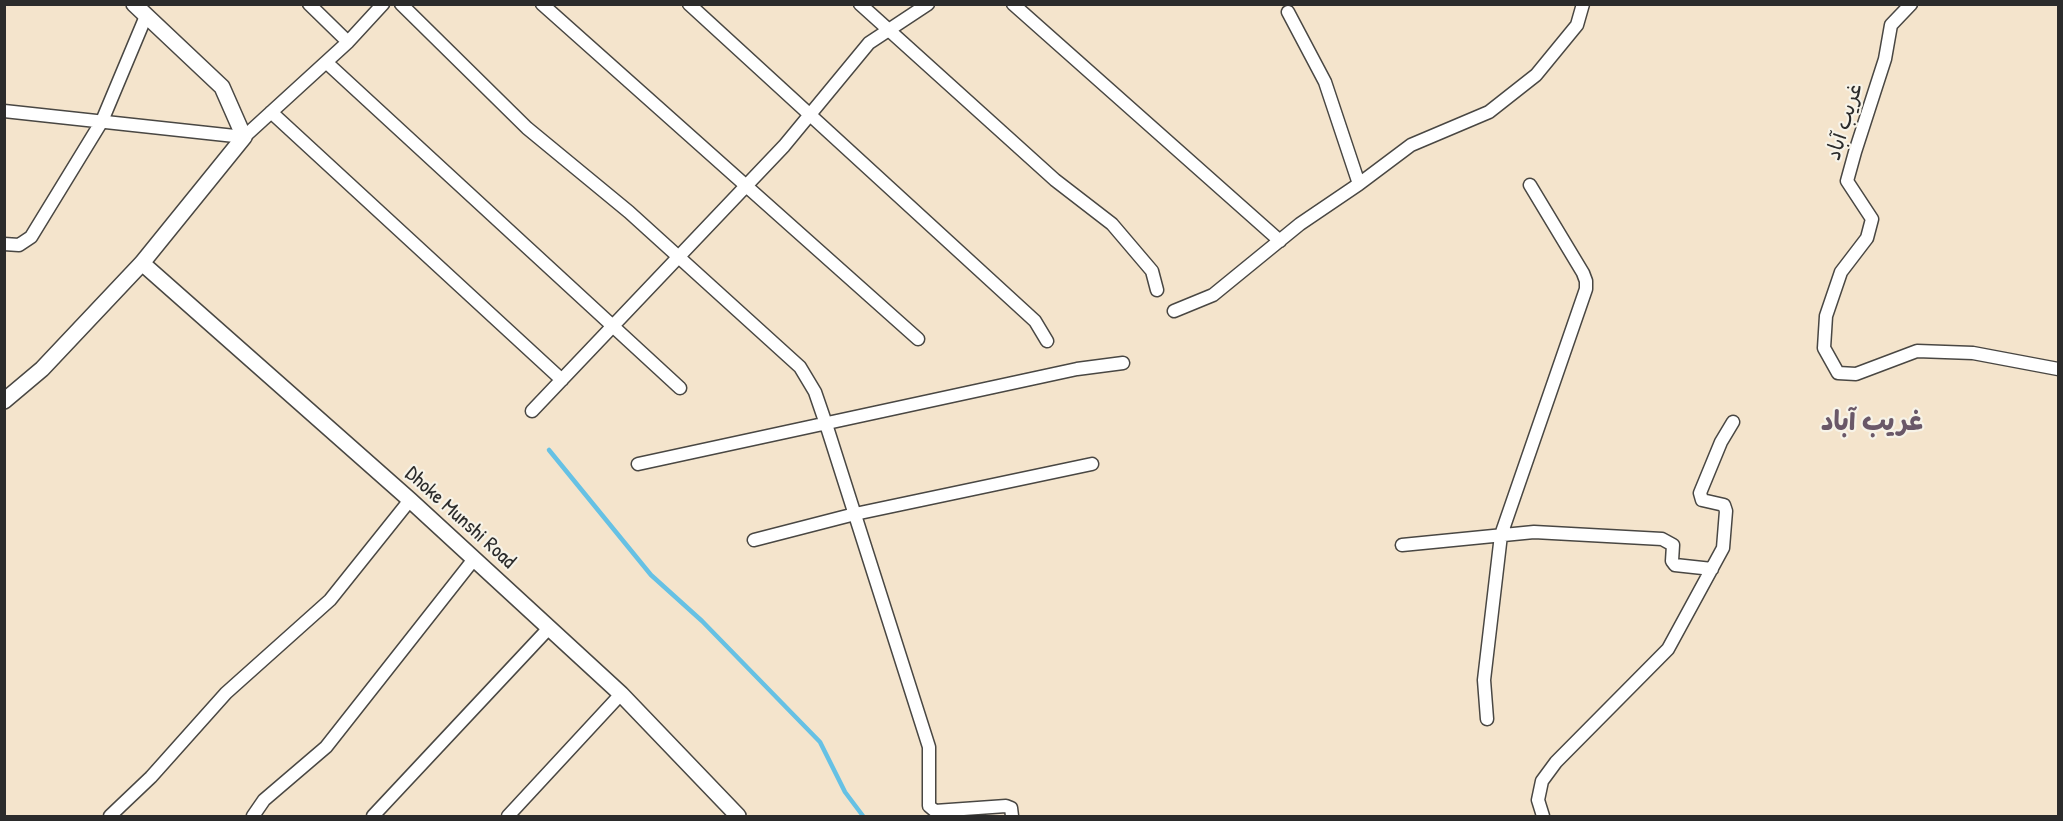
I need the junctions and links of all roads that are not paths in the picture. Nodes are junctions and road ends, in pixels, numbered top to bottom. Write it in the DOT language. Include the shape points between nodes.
graph roads {
  1 [pos="134,4"];
  2 [pos="309,4"];
  3 [pos="383,4"];
  4 [pos="400,4"];
  5 [pos="542,4"];
  6 [pos="689,4"];
  7 [pos="860,4"];
  8 [pos="928,4"];
  9 [pos="1013,4"];
  10 [pos="1583,4"];
  11 [pos="1911,4"];
  12 [pos="1288,12"];
  13 [pos="146,16"];
  14 [pos="888,30"];
  15 [pos="348,42"];
  16 [pos="326,62"];
  17 [pos="4,111"];
  18 [pos="271,112"];
  19 [pos="811,114"];
  20 [pos="102,121"];
  21 [pos="244,136"];
  22 [pos="1359,184"];
  23 [pos="1530,185"];
  24 [pos="746,186"];
  25 [pos="1280,241"];
  26 [pos="4,244"];
  27 [pos="679,257"];
  28 [pos="142,263"];
  29 [pos="1157,290"];
  30 [pos="1174,311"];
  31 [pos="613,326"];
  32 [pos="918,339"];
  33 [pos="1047,341"];
  34 [pos="1123,363"];
  35 [pos="2058,369"];
  36 [pos="562,380"];
  37 [pos="680,388"];
  38 [pos="4,401"];
  39 [pos="532,411"];
  40 [pos="1733,422"];
  41 [pos="826,424"];
  42 [pos="638,464"];
  43 [pos="1092,464"];
  44 [pos="410,500"];
  45 [pos="855,514"];
  46 [pos="1501,535"];
  47 [pos="754,540"];
  48 [pos="1402,545"];
  49 [pos="474,559"];
  50 [pos="1712,569"];
  51 [pos="549,628"];
  52 [pos="621,694"];
  53 [pos="1487,719"];
  54 [pos="110,816"];
  55 [pos="253,816"];
  56 [pos="373,816"];
  57 [pos="508,816"];
  58 [pos="738,816"];
  59 [pos="1012,816"];
  60 [pos="1543,816"];
  1 -- 13 [label="street"];
  2 -- 15 [label="street"];
  3 -- 15 [label="street"];
  4 -- 27 [label="street" via="527,128"];
  5 -- 24 [label="street"];
  6 -- 19 [label="street"];
  7 -- 14 [label="street"];
  8 -- 14 [label="street"];
  9 -- 25 [label="street"];
  10 -- 22 [label="street" via="1577,25 1536,75 1489,112 1411,145"];
  11 -- 35 [label="street, غریب آباد" via="1891,25 1885,59 1847,180 1872,219 1867,238 1841,272 1826,316 1824,348 1838,373 1857,374 1917,351 1973,353"];
  12 -- 22 [label="street" via="1325,82"];
  13 -- 20 [label="street"];
  13 -- 21 [label="street" via="222,87"];
  14 -- 19 [label="street" via="869,43"];
  14 -- 29 [label="street" via="1055,180 1112,224 1152,271"];
  15 -- 16 [label="street"];
  16 -- 18 [label="street"];
  16 -- 31 [label="street"];
  17 -- 20 [label="street"];
  18 -- 21 [label="street"];
  18 -- 36 [label="street"];
  19 -- 24 [label="street"];
  19 -- 33 [label="street" via="1035,321"];
  20 -- 21 [label="street"];
  20 -- 26 [label="street" via="31,237 19,245"];
  21 -- 28 [label="street"];
  22 -- 25 [label="street"];
  23 -- 46 [label="street" via="1583,273 1586,289"];
  24 -- 27 [label="street"];
  24 -- 32 [label="street"];
  25 -- 30 [label="street" via="1213,295"];
  27 -- 31 [label="street"];
  27 -- 41 [label="street" via="800,367 815,392"];
  28 -- 38 [label="street" via="42,369"];
  28 -- 44 [label="street, Dhoke Munshi Road"];
  31 -- 36 [label="street"];
  31 -- 37 [label="street"];
  34 -- 41 [label="street" via="1077,369"];
  36 -- 39 [label="street"];
  40 -- 50 [label="street" via="1700,493 1702,500 1721,503 1726,511 1723,548"];
  41 -- 42 [label="street"];
  41 -- 45 [label="street"];
  43 -- 45 [label="street"];
  44 -- 49 [label="street, Dhoke Munshi Road"];
  44 -- 54 [label="street" via="330,600 226,693 151,777"];
  45 -- 47 [label="street"];
  45 -- 59 [label="street" via="929,747 929,806 935,811 1006,806 1011,808"];
  46 -- 48 [label="street"];
  46 -- 50 [label="street" via="1534,532 1662,539 1673,545 1675,565"];
  46 -- 53 [label="street" via="1484,681"];
  49 -- 51 [label="street, Dhoke Munshi Road"];
  49 -- 55 [label="street" via="326,747 264,800"];
  50 -- 60 [label="street" via="1668,649 1542,781 1538,800"];
  51 -- 52 [label="street, Dhoke Munshi Road"];
  51 -- 56 [label="street"];
  52 -- 57 [label="street"];
  52 -- 58 [label="street, Dhoke Munshi Road"];
}
